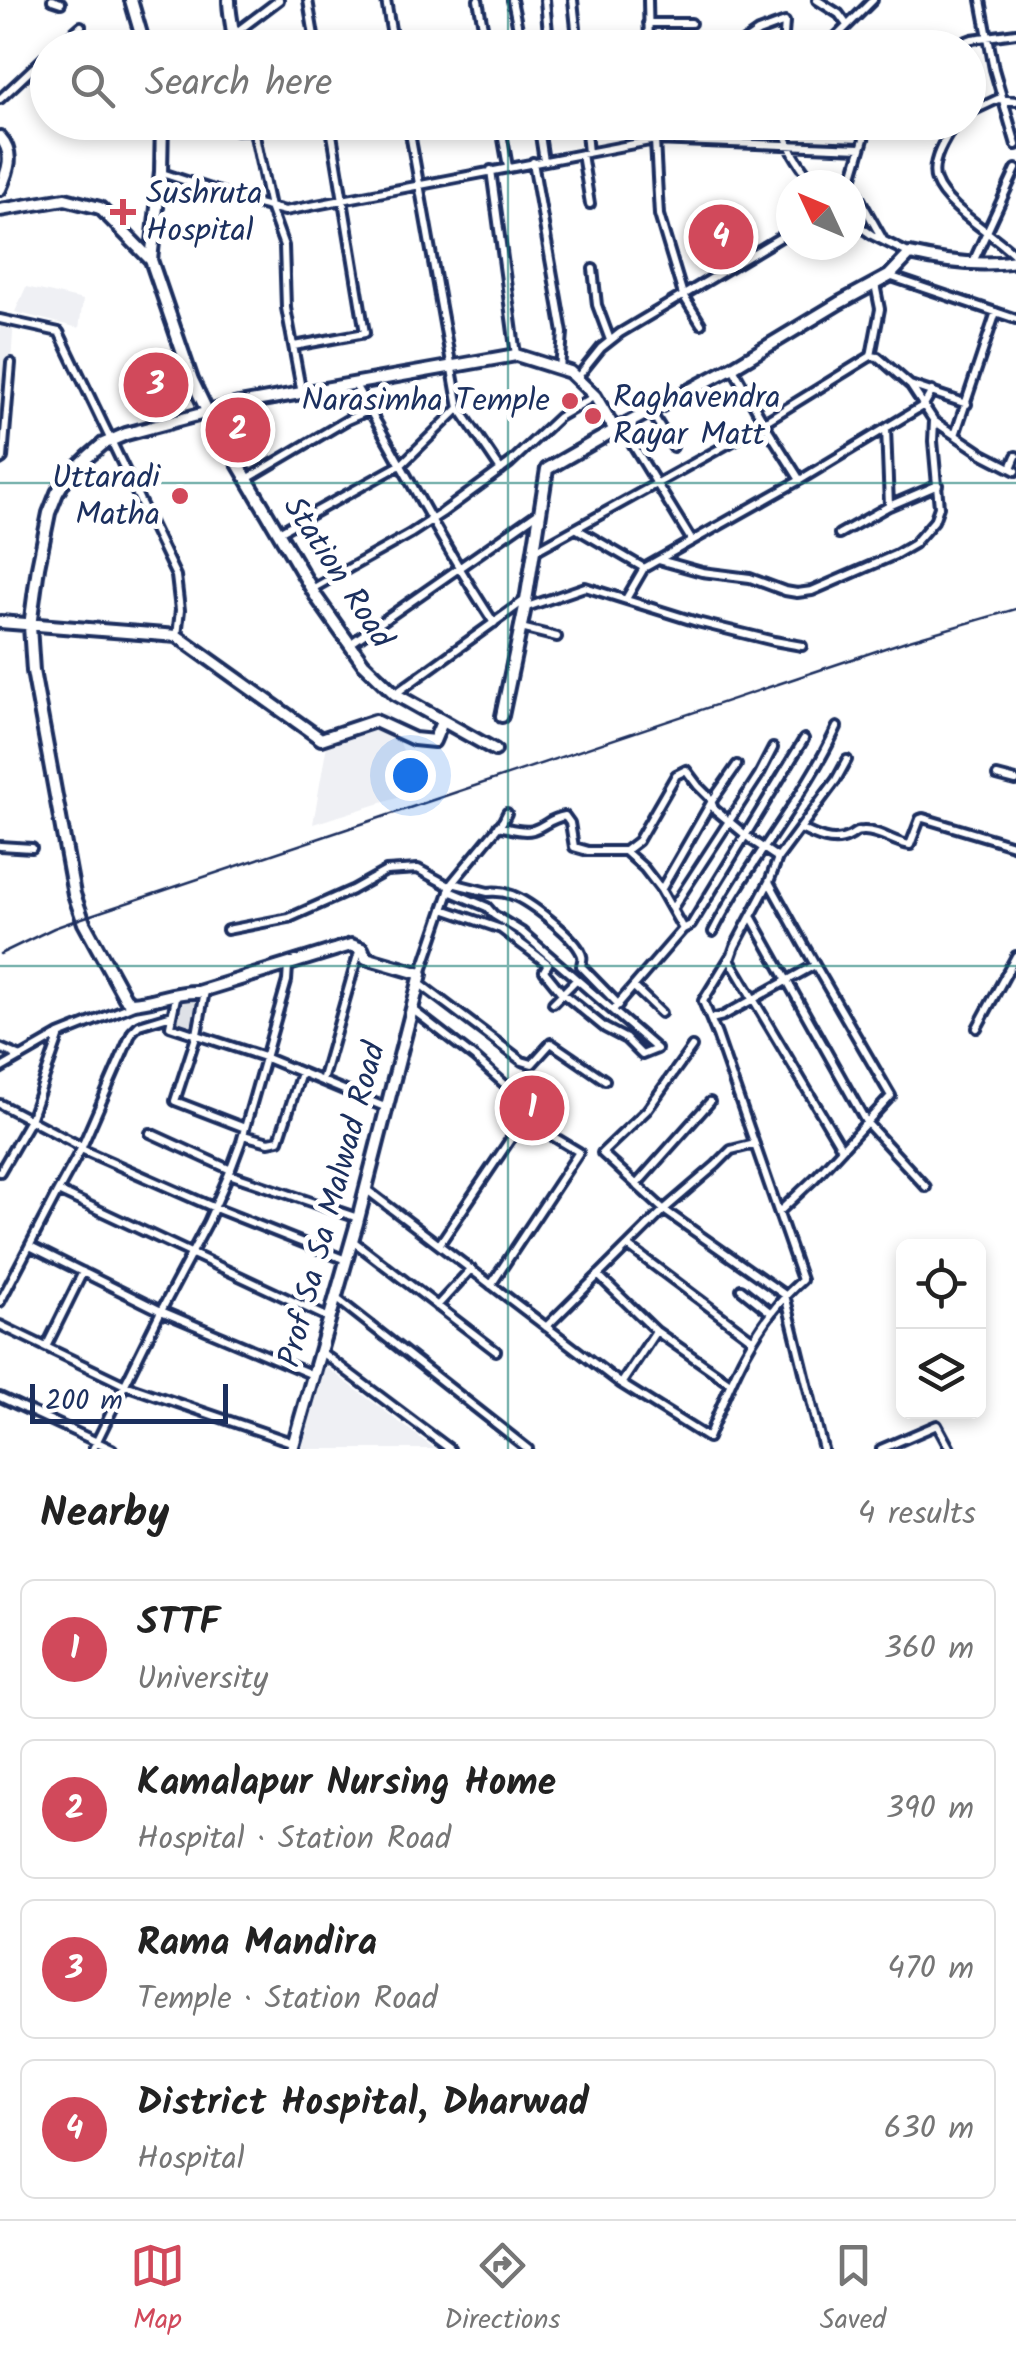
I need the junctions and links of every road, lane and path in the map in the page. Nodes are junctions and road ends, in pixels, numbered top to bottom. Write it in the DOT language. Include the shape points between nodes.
graph roads {
  1 [pos="132,0"];
  2 [pos="230,0"];
  3 [pos="279,0"];
  4 [pos="308,0"];
  5 [pos="386,0"];
  6 [pos="478,0"];
  7 [pos="512,0"];
  8 [pos="545,0"];
  9 [pos="573,0"];
  10 [pos="648,0"];
  11 [pos="817,0"];
  12 [pos="873,0"];
  13 [pos="981,0"];
  14 [pos="648,23"];
  15 [pos="691,23"];
  16 [pos="847,25"];
  17 [pos="81,26"];
  18 [pos="76,30"];
  19 [pos="140,30"];
  20 [pos="233,30"];
  21 [pos="239,30"];
  22 [pos="313,30"];
  23 [pos="391,30"];
  24 [pos="484,30"];
  25 [pos="518,30"];
  26 [pos="548,30"];
  27 [pos="576,30"];
  28 [pos="648,30"];
  29 [pos="763,30"];
  30 [pos="784,30"];
  31 [pos="842,30"];
  32 [pos="1016,33"];
  33 [pos="989,36"];
  34 [pos="986,37"];
  35 [pos="30,71"];
  36 [pos="0,99"];
  37 [pos="1003,99"];
  38 [pos="1016,101"];
  39 [pos="986,105"];
  40 [pos="0,138"];
  41 [pos="161,140"];
  42 [pos="256,140"];
  43 [pos="333,140"];
  44 [pos="411,140"];
  45 [pos="503,140"];
  46 [pos="541,140"];
  47 [pos="585,140"];
  48 [pos="656,140"];
  49 [pos="786,140"];
  50 [pos="863,140"];
  51 [pos="945,140"];
  52 [pos="789,146"];
  53 [pos="1016,146"];
  54 [pos="861,148"];
  55 [pos="585,154"];
  56 [pos="544,161"];
  57 [pos="533,162"];
  58 [pos="508,167"];
  59 [pos="1016,169"];
  60 [pos="491,170"];
  61 [pos="804,170"];
  62 [pos="160,172"];
  63 [pos="419,184"];
  64 [pos="0,190"];
  65 [pos="343,199"];
  66 [pos="590,204"];
  67 [pos="270,207"];
  68 [pos="0,210"];
  69 [pos="866,231"];
  70 [pos="988,231"];
  71 [pos="776,240"];
  72 [pos="883,240"];
  73 [pos="910,254"];
  74 [pos="1016,258"];
  75 [pos="151,260"];
  76 [pos="973,262"];
  77 [pos="594,268"];
  78 [pos="889,276"];
  79 [pos="875,283"];
  80 [pos="683,295"];
  81 [pos="996,312"];
  82 [pos="0,319"];
  83 [pos="1016,319"];
  84 [pos="701,324"];
  85 [pos="610,340"];
  86 [pos="294,346"];
  87 [pos="516,356"];
  88 [pos="871,356"];
  89 [pos="11,363"];
  90 [pos="452,366"];
  91 [pos="733,367"];
  92 [pos="560,370"];
  93 [pos="576,379"];
  94 [pos="355,385"];
  95 [pos="910,385"];
  96 [pos="932,392"];
  97 [pos="302,394"];
  98 [pos="595,396"];
  99 [pos="966,404"];
  100 [pos="924,405"];
  101 [pos="459,408"];
  102 [pos="370,410"];
  103 [pos="651,411"];
  104 [pos="208,413"];
  105 [pos="934,421"];
  106 [pos="764,423"];
  107 [pos="618,428"];
  108 [pos="886,428"];
  109 [pos="956,435"];
  110 [pos="112,440"];
  111 [pos="673,447"];
  112 [pos="1016,456"];
  113 [pos="0,460"];
  114 [pos="402,464"];
  115 [pos="501,470"];
  116 [pos="1014,470"];
  117 [pos="247,479"];
  118 [pos="800,480"];
  119 [pos="657,484"];
  120 [pos="938,485"];
  121 [pos="890,506"];
  122 [pos="540,511"];
  123 [pos="430,520"];
  124 [pos="578,528"];
  125 [pos="279,532"];
  126 [pos="839,534"];
  127 [pos="692,541"];
  128 [pos="534,552"];
  129 [pos="659,560"];
  130 [pos="644,568"];
  131 [pos="458,569"];
  132 [pos="312,589"];
  133 [pos="626,599"];
  134 [pos="526,603"];
  135 [pos="0,622"];
  136 [pos="494,623"];
  137 [pos="30,626"];
  138 [pos="521,628"];
  139 [pos="178,636"];
  140 [pos="557,637"];
  141 [pos="350,644"];
  142 [pos="802,646"];
  143 [pos="394,694"];
  144 [pos="502,716"];
  145 [pos="442,722"];
  146 [pos="837,727"];
  147 [pos="804,739"];
  148 [pos="773,748"];
  149 [pos="495,750"];
  150 [pos="848,760"];
  151 [pos="737,765"];
  152 [pos="997,776"];
  153 [pos="1016,782"];
  154 [pos="712,801"];
  155 [pos="507,813"];
  156 [pos="728,822"];
  157 [pos="498,826"];
  158 [pos="800,829"];
  159 [pos="746,835"];
  160 [pos="0,846"];
  161 [pos="1016,846"];
  162 [pos="32,848"];
  163 [pos="765,849"];
  164 [pos="626,851"];
  165 [pos="778,858"];
  166 [pos="769,882"];
  167 [pos="451,887"];
  168 [pos="661,890"];
  169 [pos="443,910"];
  170 [pos="672,910"];
  171 [pos="752,917"];
  172 [pos="683,929"];
  173 [pos="227,930"];
  174 [pos="713,932"];
  175 [pos="360,948"];
  176 [pos="1016,956"];
  177 [pos="730,960"];
  178 [pos="288,964"];
  179 [pos="816,965"];
  180 [pos="420,979"];
  181 [pos="576,980"];
  182 [pos="788,980"];
  183 [pos="634,987"];
  184 [pos="206,989"];
  185 [pos="177,992"];
  186 [pos="561,992"];
  187 [pos="754,999"];
  188 [pos="139,1003"];
  189 [pos="553,1003"];
  190 [pos="616,1008"];
  191 [pos="412,1009"];
  192 [pos="660,1013"];
  193 [pos="172,1015"];
  194 [pos="711,1019"];
  195 [pos="976,1028"];
  196 [pos="198,1034"];
  197 [pos="59,1036"];
  198 [pos="692,1046"];
  199 [pos="0,1048"];
  200 [pos="21,1057"];
  201 [pos="264,1057"];
  202 [pos="0,1069"];
  203 [pos="301,1073"];
  204 [pos="605,1080"];
  205 [pos="322,1081"];
  206 [pos="710,1102"];
  207 [pos="0,1104"];
  208 [pos="386,1108"];
  209 [pos="524,1119"];
  210 [pos="30,1120"];
  211 [pos="866,1122"];
  212 [pos="244,1132"];
  213 [pos="150,1133"];
  214 [pos="755,1144"];
  215 [pos="82,1148"];
  216 [pos="841,1148"];
  217 [pos="0,1172"];
  218 [pos="230,1172"];
  219 [pos="636,1185"];
  220 [pos="926,1187"];
  221 [pos="366,1189"];
  222 [pos="58,1192"];
  223 [pos="215,1208"];
  224 [pos="664,1210"];
  225 [pos="779,1212"];
  226 [pos="358,1218"];
  227 [pos="352,1241"];
  228 [pos="438,1245"];
  229 [pos="30,1246"];
  230 [pos="628,1246"];
  231 [pos="192,1255"];
  232 [pos="346,1260"];
  233 [pos="471,1270"];
  234 [pos="82,1272"];
  235 [pos="598,1275"];
  236 [pos="491,1285"];
  237 [pos="741,1289"];
  238 [pos="785,1294"];
  239 [pos="336,1297"];
  240 [pos="0,1302"];
  241 [pos="437,1306"];
  242 [pos="161,1311"];
  243 [pos="771,1314"];
  244 [pos="330,1318"];
  245 [pos="0,1325"];
  246 [pos="546,1327"];
  247 [pos="656,1331"];
  248 [pos="752,1339"];
  249 [pos="46,1347"];
  250 [pos="320,1351"];
  251 [pos="496,1351"];
  252 [pos="313,1375"];
  253 [pos="622,1381"];
  254 [pos="730,1383"];
  255 [pos="125,1385"];
  256 [pos="0,1397"];
  257 [pos="94,1446"];
  258 [pos="293,1446"];
  259 [pos="112,1449"];
  260 [pos="450,1449"];
  261 [pos="528,1449"];
  262 [pos="823,1449"];
  263 [pos="882,1449"];
  264 [pos="950,1449"];
  1 -- 19 [label="street"];
  2 -- 20 [label="street"];
  3 -- 21 [label="street"];
  4 -- 22 [label="street"];
  5 -- 23 [label="street"];
  6 -- 24 [label="street"];
  7 -- 25 [label="street"];
  8 -- 26 [label="street"];
  9 -- 27 [label="street"];
  10 -- 14 [label="street"];
  11 -- 16 [label="street"];
  12 -- 16 [label="street"];
  13 -- 33 [label="street"];
  14 -- 15 [label="street"];
  14 -- 28 [label="street"];
  16 -- 31 [label="street"];
  17 -- 18 [label="street"];
  29 -- 30 [label="street" via="785,22"];
  32 -- 33 [label="street"];
  33 -- 34 [label="street"];
  33 -- 37 [label="street"];
  35 -- 36 [label="street"];
  37 -- 38 [label="street"];
  37 -- 39 [label="street"];
  37 -- 53 [label="street"];
  40 -- 64 [label="street" via="10,156"];
  41 -- 62 [label="street"];
  42 -- 67 [label="street"];
  43 -- 65 [label="street"];
  44 -- 63 [label="street"];
  45 -- 58 [label="street"];
  46 -- 56 [label="street"];
  47 -- 55 [label="street"];
  48 -- 52 [label="street"];
  48 -- 55 [label="street"];
  48 -- 80 [label="street" via="659,215"];
  49 -- 52 [label="street"];
  50 -- 54 [label="street"];
  51 -- 70 [label="street" via="935,179 946,199"];
  52 -- 54 [label="street"];
  52 -- 61 [label="street"];
  54 -- 72 [label="street" via="852,183"];
  55 -- 56 [label="street"];
  55 -- 66 [label="street"];
  56 -- 57 [label="street"];
  57 -- 58 [label="street"];
  57 -- 92 [label="street" via="563,333"];
  58 -- 60 [label="street"];
  59 -- 70 [label="street"];
  60 -- 63 [label="street"];
  60 -- 87 [label="street"];
  62 -- 67 [label="street"];
  62 -- 75 [label="street"];
  63 -- 65 [label="street"];
  63 -- 90 [label="street"];
  65 -- 67 [label="street"];
  65 -- 86 [label="street" via="365,333"];
  67 -- 86 [label="street" via="284,246"];
  68 -- 75 [label="street" via="65,199 100,208"];
  69 -- 72 [label="street"];
  70 -- 74 [label="street"];
  70 -- 76 [label="street"];
  71 -- 80 [label="street"];
  72 -- 73 [label="street"];
  73 -- 76 [label="street"];
  73 -- 78 [label="street"];
  74 -- 76 [label="street"];
  75 -- 104 [label="street, Station Road"];
  77 -- 85 [label="street" via="597,305"];
  78 -- 79 [label="street"];
  78 -- 81 [label="street"];
  79 -- 88 [label="street" via="880,309"];
  79 -- 91 [label="street"];
  80 -- 84 [label="street"];
  80 -- 85 [label="street"];
  81 -- 83 [label="street"];
  81 -- 99 [label="street"];
  82 -- 110 [label="street" via="59,332"];
  85 -- 93 [label="street"];
  86 -- 97 [label="street"];
  87 -- 90 [label="street"];
  87 -- 92 [label="street"];
  88 -- 95 [label="street"];
  88 -- 106 [label="street"];
  89 -- 113 [label="street"];
  90 -- 94 [label="street"];
  90 -- 101 [label="street"];
  91 -- 103 [label="street"];
  91 -- 106 [label="street"];
  92 -- 93 [label="street"];
  93 -- 98 [label="street"];
  94 -- 97 [label="street"];
  94 -- 102 [label="street"];
  95 -- 96 [label="street"];
  95 -- 100 [label="street"];
  96 -- 99 [label="street"];
  96 -- 100 [label="street"];
  97 -- 104 [label="street"];
  98 -- 107 [label="street"];
  98 -- 115 [label="street" via="558,418"];
  99 -- 109 [label="street"];
  100 -- 105 [label="street"];
  100 -- 108 [label="street"];
  101 -- 114 [label="street"];
  101 -- 115 [label="street"];
  102 -- 114 [label="street"];
  102 -- 117 [label="street"];
  103 -- 107 [label="street"];
  103 -- 111 [label="street"];
  104 -- 110 [label="street"];
  104 -- 117 [label="street, Station Road"];
  105 -- 109 [label="street"];
  105 -- 120 [label="street"];
  106 -- 118 [label="street"];
  106 -- 119 [label="street"];
  107 -- 119 [label="street"];
  107 -- 122 [label="street" via="546,469"];
  108 -- 118 [label="street"];
  108 -- 121 [label="street"];
  109 -- 116 [label="street"];
  110 -- 137 [label="street" via="57,493"];
  110 -- 139 [label="street" via="176,576"];
  112 -- 116 [label="street"];
  114 -- 123 [label="street"];
  114 -- 125 [label="street"];
  115 -- 123 [label="street"];
  117 -- 125 [label="street, Station Road"];
  118 -- 127 [label="street"];
  119 -- 124 [label="street"];
  119 -- 127 [label="street"];
  120 -- 121 [label="street"];
  120 -- 129 [label="street" via="934,521 914,544 812,591 785,592"];
  121 -- 126 [label="street"];
  122 -- 128 [label="street"];
  122 -- 131 [label="street"];
  123 -- 131 [label="street"];
  123 -- 132 [label="street"];
  124 -- 128 [label="street"];
  124 -- 130 [label="street"];
  125 -- 132 [label="street, Station Road"];
  127 -- 129 [label="street"];
  128 -- 134 [label="street"];
  129 -- 130 [label="street"];
  130 -- 133 [label="street"];
  131 -- 136 [label="street"];
  131 -- 141 [label="street"];
  132 -- 141 [label="street, Station Road"];
  133 -- 134 [label="street" via="584,586"];
  133 -- 142 [label="street"];
  134 -- 136 [label="street"];
  134 -- 138 [label="street"];
  135 -- 137 [label="street"];
  136 -- 143 [label="street"];
  137 -- 139 [label="street"];
  137 -- 188 [label="street" via="74,894 125,998"];
  138 -- 140 [label="street"];
  138 -- 144 [label="street"];
  139 -- 145 [label="street" via="321,739 375,721 434,742"];
  141 -- 143 [label="street, Station Road"];
  143 -- 145 [label="street, Station Road"];
  145 -- 149 [label="street, Station Road"];
  146 -- 163 [label="street"];
  147 -- 159 [label="street"];
  148 -- 156 [label="street"];
  150 -- 158 [label="street"];
  151 -- 154 [label="street"];
  152 -- 153 [label="street"];
  154 -- 156 [label="street"];
  154 -- 164 [label="street" via="686,770 676,775"];
  154 -- 168 [label="street"];
  155 -- 157 [label="street"];
  156 -- 159 [label="street"];
  156 -- 170 [label="street"];
  157 -- 164 [label="street" via="534,830 565,816 574,847"];
  157 -- 167 [label="street"];
  158 -- 161 [label="street" via="836,841 867,830 910,846 923,818"];
  158 -- 165 [label="street"];
  159 -- 163 [label="street"];
  159 -- 172 [label="street"];
  160 -- 162 [label="street"];
  163 -- 165 [label="street"];
  163 -- 174 [label="street"];
  164 -- 168 [label="street"];
  165 -- 166 [label="street"];
  166 -- 171 [label="street"];
  166 -- 179 [label="street"];
  167 -- 169 [label="street"];
  167 -- 173 [label="street" via="418,868 386,871 289,918"];
  167 -- 181 [label="street" via="522,932"];
  167 -- 190 [label="street" via="509,893 540,912 578,948 581,966"];
  168 -- 170 [label="street"];
  169 -- 180 [label="street"];
  169 -- 186 [label="street" via="514,938 548,964 544,970"];
  170 -- 172 [label="street"];
  171 -- 177 [label="street"];
  171 -- 182 [label="street"];
  172 -- 183 [label="street"];
  175 -- 178 [label="street"];
  175 -- 180 [label="street" via="366,958"];
  175 -- 205 [label="street"];
  176 -- 195 [label="street"];
  177 -- 187 [label="street"];
  177 -- 194 [label="street" via="703,1001"];
  178 -- 184 [label="street"];
  178 -- 201 [label="street"];
  179 -- 182 [label="street"];
  179 -- 211 [label="street" via="890,1096"];
  180 -- 191 [label="street, Prof Sa Sa Malwad Road"];
  180 -- 204 [label="street" via="522,1061 532,1064 552,1043"];
  181 -- 186 [label="street"];
  181 -- 190 [label="street"];
  182 -- 187 [label="street"];
  182 -- 211 [label="street"];
  183 -- 190 [label="street"];
  183 -- 192 [label="street"];
  184 -- 185 [label="street"];
  184 -- 196 [label="street"];
  185 -- 188 [label="street"];
  185 -- 193 [label="street"];
  186 -- 189 [label="street"];
  186 -- 190 [label="street" via="642,1055 657,1049"];
  187 -- 194 [label="street"];
  187 -- 216 [label="street"];
  188 -- 197 [label="street"];
  191 -- 208 [label="street, Prof Sa Sa Malwad Road"];
  191 -- 209 [label="street" via="528,1105"];
  193 -- 196 [label="street" via="170,1026"];
  193 -- 215 [label="street" via="132,1032"];
  194 -- 214 [label="street"];
  196 -- 201 [label="street"];
  196 -- 212 [label="street" via="175,1100"];
  197 -- 200 [label="street"];
  197 -- 210 [label="street"];
  198 -- 219 [label="street" via="647,1110 602,1153"];
  199 -- 200 [label="street"];
  200 -- 202 [label="street"];
  201 -- 203 [label="street"];
  201 -- 212 [label="street"];
  203 -- 205 [label="street"];
  203 -- 212 [label="street" via="279,1140"];
  205 -- 208 [label="street"];
  206 -- 219 [label="street"];
  207 -- 210 [label="street"];
  208 -- 221 [label="street, Prof Sa Sa Malwad Road"];
  209 -- 228 [label="street"];
  209 -- 236 [label="street" via="580,1152"];
  210 -- 215 [label="street"];
  210 -- 217 [label="street"];
  211 -- 216 [label="street"];
  211 -- 220 [label="street"];
  212 -- 218 [label="street"];
  213 -- 218 [label="street"];
  214 -- 224 [label="street" via="731,1150"];
  214 -- 225 [label="street"];
  215 -- 222 [label="street"];
  215 -- 223 [label="street"];
  216 -- 225 [label="street"];
  218 -- 223 [label="street"];
  218 -- 226 [label="street"];
  219 -- 224 [label="street"];
  221 -- 226 [label="street, Prof Sa Sa Malwad Road"];
  221 -- 228 [label="street"];
  222 -- 229 [label="street"];
  222 -- 231 [label="street"];
  223 -- 231 [label="street"];
  223 -- 232 [label="street"];
  224 -- 230 [label="street"];
  224 -- 238 [label="street"];
  225 -- 238 [label="street" via="802,1280"];
  226 -- 227 [label="street, Prof Sa Sa Malwad Road"];
  227 -- 232 [label="street, Prof Sa Sa Malwad Road"];
  227 -- 241 [label="street"];
  228 -- 233 [label="street"];
  229 -- 234 [label="street"];
  229 -- 240 [label="street"];
  230 -- 235 [label="street"];
  230 -- 248 [label="street"];
  231 -- 242 [label="street"];
  231 -- 244 [label="street"];
  232 -- 239 [label="street, Prof Sa Sa Malwad Road"];
  233 -- 236 [label="street"];
  233 -- 241 [label="street"];
  234 -- 242 [label="street"];
  234 -- 249 [label="street"];
  235 -- 246 [label="street"];
  235 -- 247 [label="street"];
  236 -- 246 [label="street"];
  237 -- 243 [label="street"];
  238 -- 243 [label="street"];
  238 -- 262 [label="street"];
  239 -- 244 [label="street, Prof Sa Sa Malwad Road"];
  239 -- 261 [label="street"];
  241 -- 251 [label="street"];
  242 -- 252 [label="street"];
  242 -- 255 [label="street"];
  243 -- 248 [label="street"];
  244 -- 250 [label="street, Prof Sa Sa Malwad Road"];
  245 -- 249 [label="street"];
  246 -- 254 [label="street" via="620,1384 708,1438"];
  247 -- 253 [label="street"];
  247 -- 254 [label="street"];
  248 -- 254 [label="street"];
  249 -- 255 [label="street"];
  250 -- 252 [label="street, Prof Sa Sa Malwad Road"];
  250 -- 260 [label="street"];
  252 -- 258 [label="street, Prof Sa Sa Malwad Road"];
  255 -- 257 [label="street"];
  255 -- 258 [label="street"];
  256 -- 257 [label="street"];
  257 -- 259 [label="street"];
  263 -- 264 [label="street" via="937,1425"];
}
